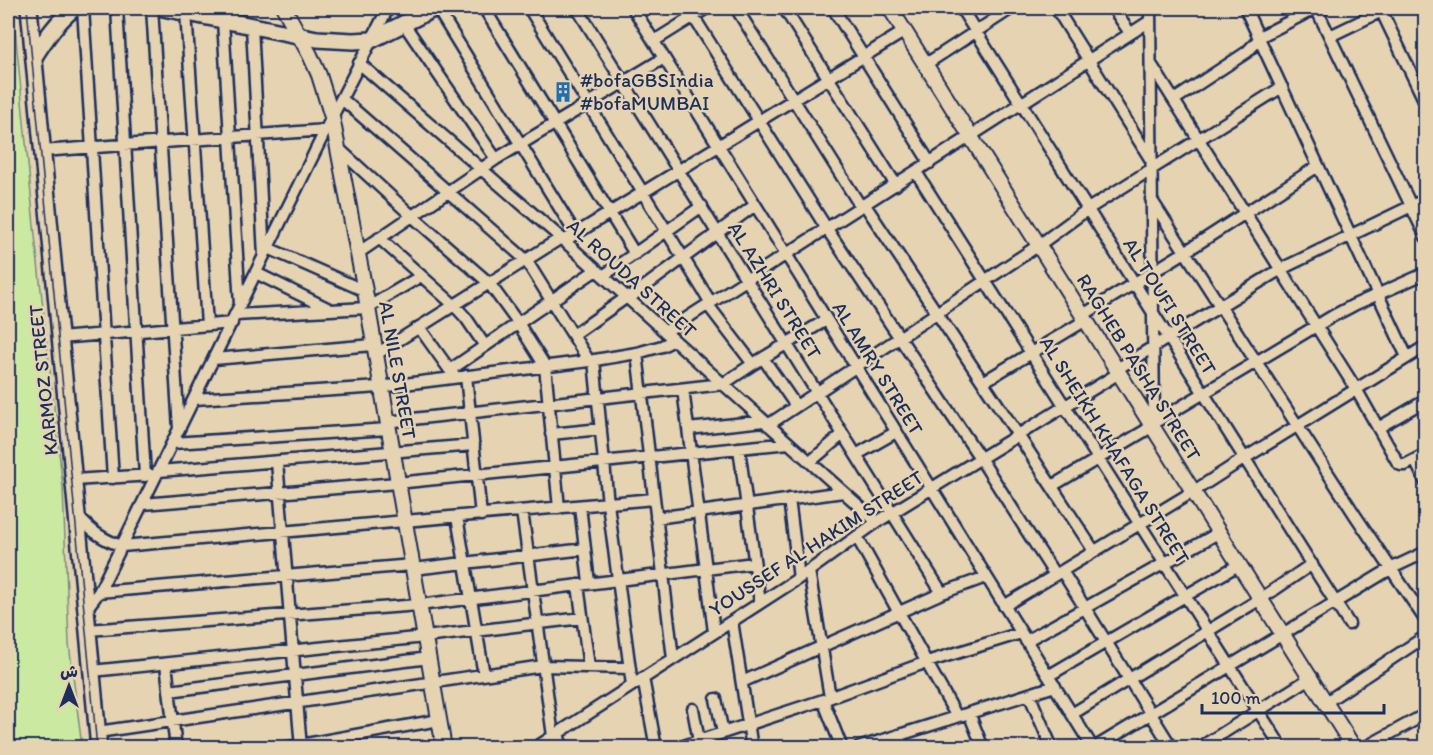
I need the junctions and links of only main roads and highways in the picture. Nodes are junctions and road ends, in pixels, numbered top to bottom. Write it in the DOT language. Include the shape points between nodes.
graph roads {
  1 [pos="29,8"];
  2 [pos="74,8"];
  3 [pos="163,8"];
  4 [pos="436,8"];
  5 [pos="219,14"];
  6 [pos="34,57"];
  7 [pos="98,740"];
  1 -- 6 [label="main road, KARMOZ STREET"];
  2 -- 6 [label="main road" via="51,30"];
  3 -- 5 [label="main road"];
  4 -- 5 [label="main road" via="371,40 335,41 252,26"];
  6 -- 7 [label="main road, KARMOZ STREET"];
}
